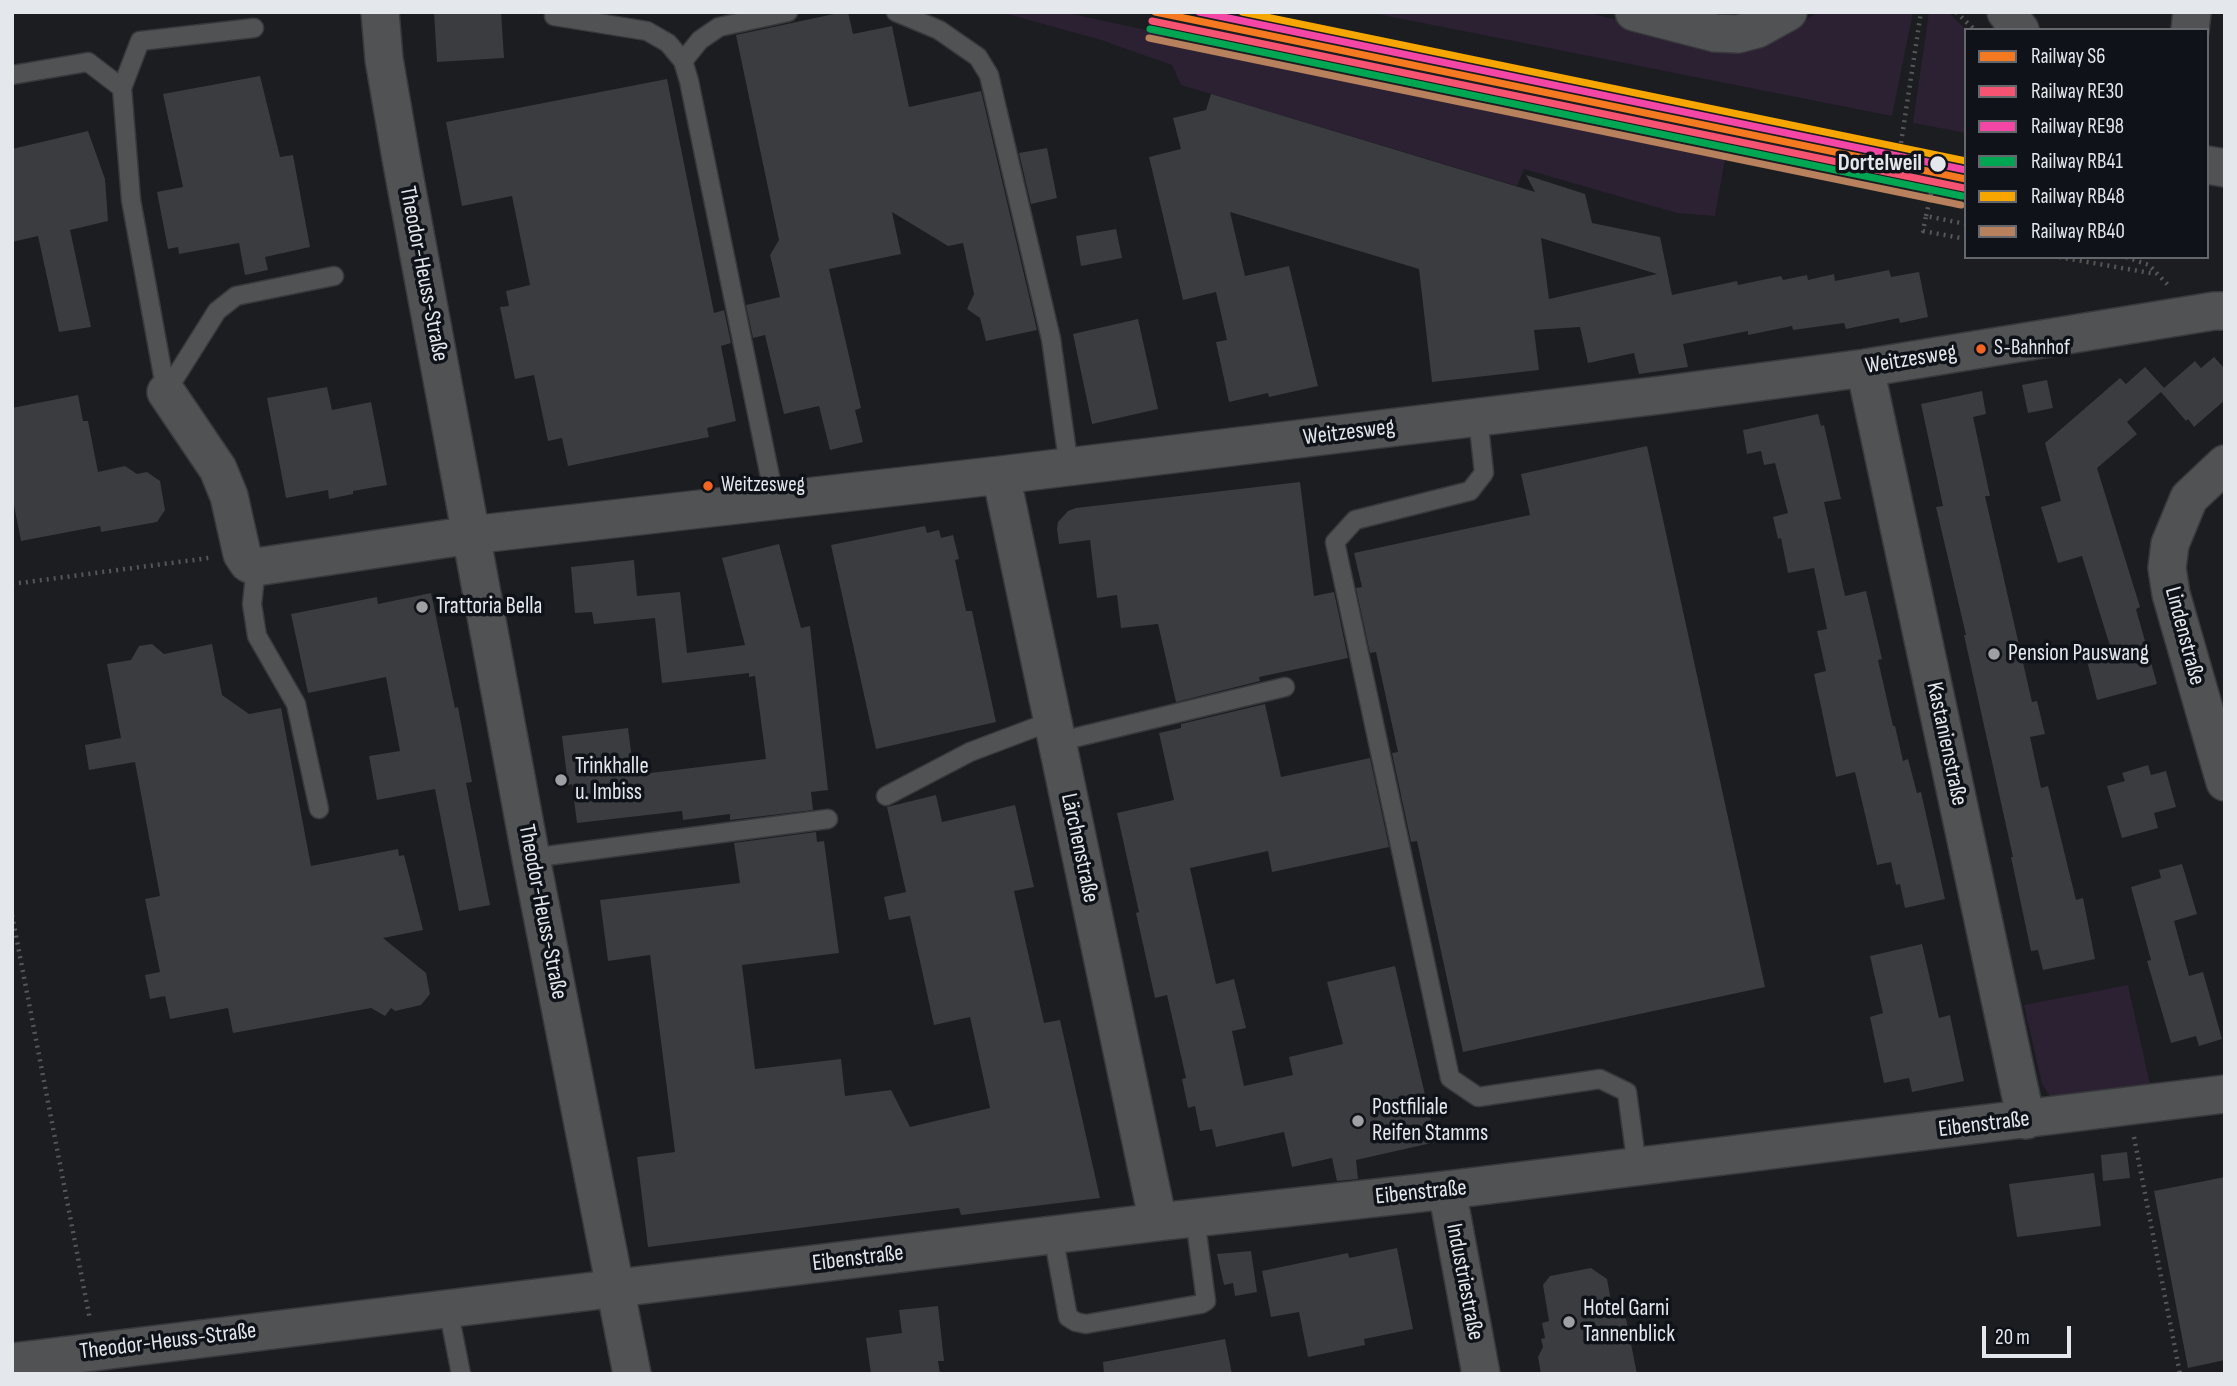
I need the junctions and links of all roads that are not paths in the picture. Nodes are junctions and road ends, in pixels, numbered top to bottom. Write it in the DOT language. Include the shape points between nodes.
graph roads {
  1 [pos="380,12"];
  2 [pos="788,12"];
  3 [pos="896,12"];
  4 [pos="1634,12"];
  5 [pos="1788,12"];
  6 [pos="2006,12"];
  7 [pos="554,16"];
  8 [pos="254,28"];
  9 [pos="2018,28"];
  10 [pos="683,61"];
  11 [pos="12,75"];
  12 [pos="122,88"];
  13 [pos="334,276"];
  14 [pos="2224,311"];
  15 [pos="1865,368"];
  16 [pos="166,392"];
  17 [pos="1478,418"];
  18 [pos="2225,464"];
  19 [pos="1069,467"];
  20 [pos="1001,475"];
  21 [pos="775,501"];
  22 [pos="471,535"];
  23 [pos="249,561"];
  24 [pos="1284,687"];
  25 [pos="1055,732"];
  26 [pos="2225,782"];
  27 [pos="886,796"];
  28 [pos="319,809"];
  29 [pos="828,819"];
  30 [pos="531,858"];
  31 [pos="2225,1094"];
  32 [pos="2026,1120"];
  33 [pos="1637,1167"];
  34 [pos="1447,1190"];
  35 [pos="1195,1218"];
  36 [pos="1157,1222"];
  37 [pos="1053,1235"];
  38 [pos="616,1287"];
  39 [pos="448,1308"];
  40 [pos="12,1362"];
  41 [pos="461,1374"];
  42 [pos="632,1374"];
  43 [pos="1481,1374"];
  1 -- 22 [label="street, Theodor-Heuss-Straße" via="401,158"];
  2 -- 10 [label="lane" via="719,27 700,40"];
  3 -- 19 [label="lane" via="939,30 978,57 989,75 1051,339"];
  4 -- 5 [label="street" via="1715,33 1738,34"];
  6 -- 9 [label="street"];
  7 -- 10 [label="lane" via="647,32 668,43"];
  8 -- 12 [label="lane" via="140,41"];
  10 -- 21 [label="lane"];
  11 -- 12 [label="lane" via="88,62"];
  12 -- 16 [label="lane" via="131,200"];
  13 -- 16 [label="lane" via="236,296 217,311"];
  14 -- 15 [label="street, Weitzesweg"];
  15 -- 17 [label="street, Weitzesweg"];
  15 -- 32 [label="street, Kastanienstraße"];
  16 -- 23 [label="street" via="218,469"];
  17 -- 19 [label="street, Weitzesweg"];
  17 -- 33 [label="lane" via="1483,473 1470,491 1355,520 1335,542 1450,1078 1478,1097 1600,1079 1627,1092"];
  18 -- 26 [label="street, Lindenstraße" via="2189,498 2169,544 2167,568"];
  19 -- 20 [label="street, Weitzesweg"];
  20 -- 21 [label="street, Weitzesweg"];
  20 -- 25 [label="street, Lärchenstraße"];
  21 -- 22 [label="street, Weitzesweg"];
  22 -- 23 [label="street"];
  22 -- 30 [label="street, Theodor-Heuss-Straße"];
  23 -- 28 [label="lane" via="257,636 296,704"];
  24 -- 25 [label="lane"];
  25 -- 27 [label="lane" via="970,752"];
  25 -- 36 [label="street, Lärchenstraße"];
  29 -- 30 [label="lane"];
  30 -- 38 [label="street, Theodor-Heuss-Straße"];
  31 -- 32 [label="street, Eibenstraße"];
  32 -- 33 [label="street, Eibenstraße"];
  33 -- 34 [label="street, Eibenstraße"];
  34 -- 35 [label="street, Eibenstraße"];
  34 -- 43 [label="street, Industriestraße"];
  35 -- 36 [label="street, Eibenstraße"];
  35 -- 37 [label="lane" via="1206,1301 1086,1324 1068,1317"];
  36 -- 37 [label="street, Eibenstraße"];
  37 -- 38 [label="street, Eibenstraße"];
  38 -- 39 [label="street, Theodor-Heuss-Straße"];
  38 -- 42 [label="street, Theodor-Heuss-Straße"];
  39 -- 40 [label="street, Theodor-Heuss-Straße"];
  39 -- 41 [label="lane"];
}
